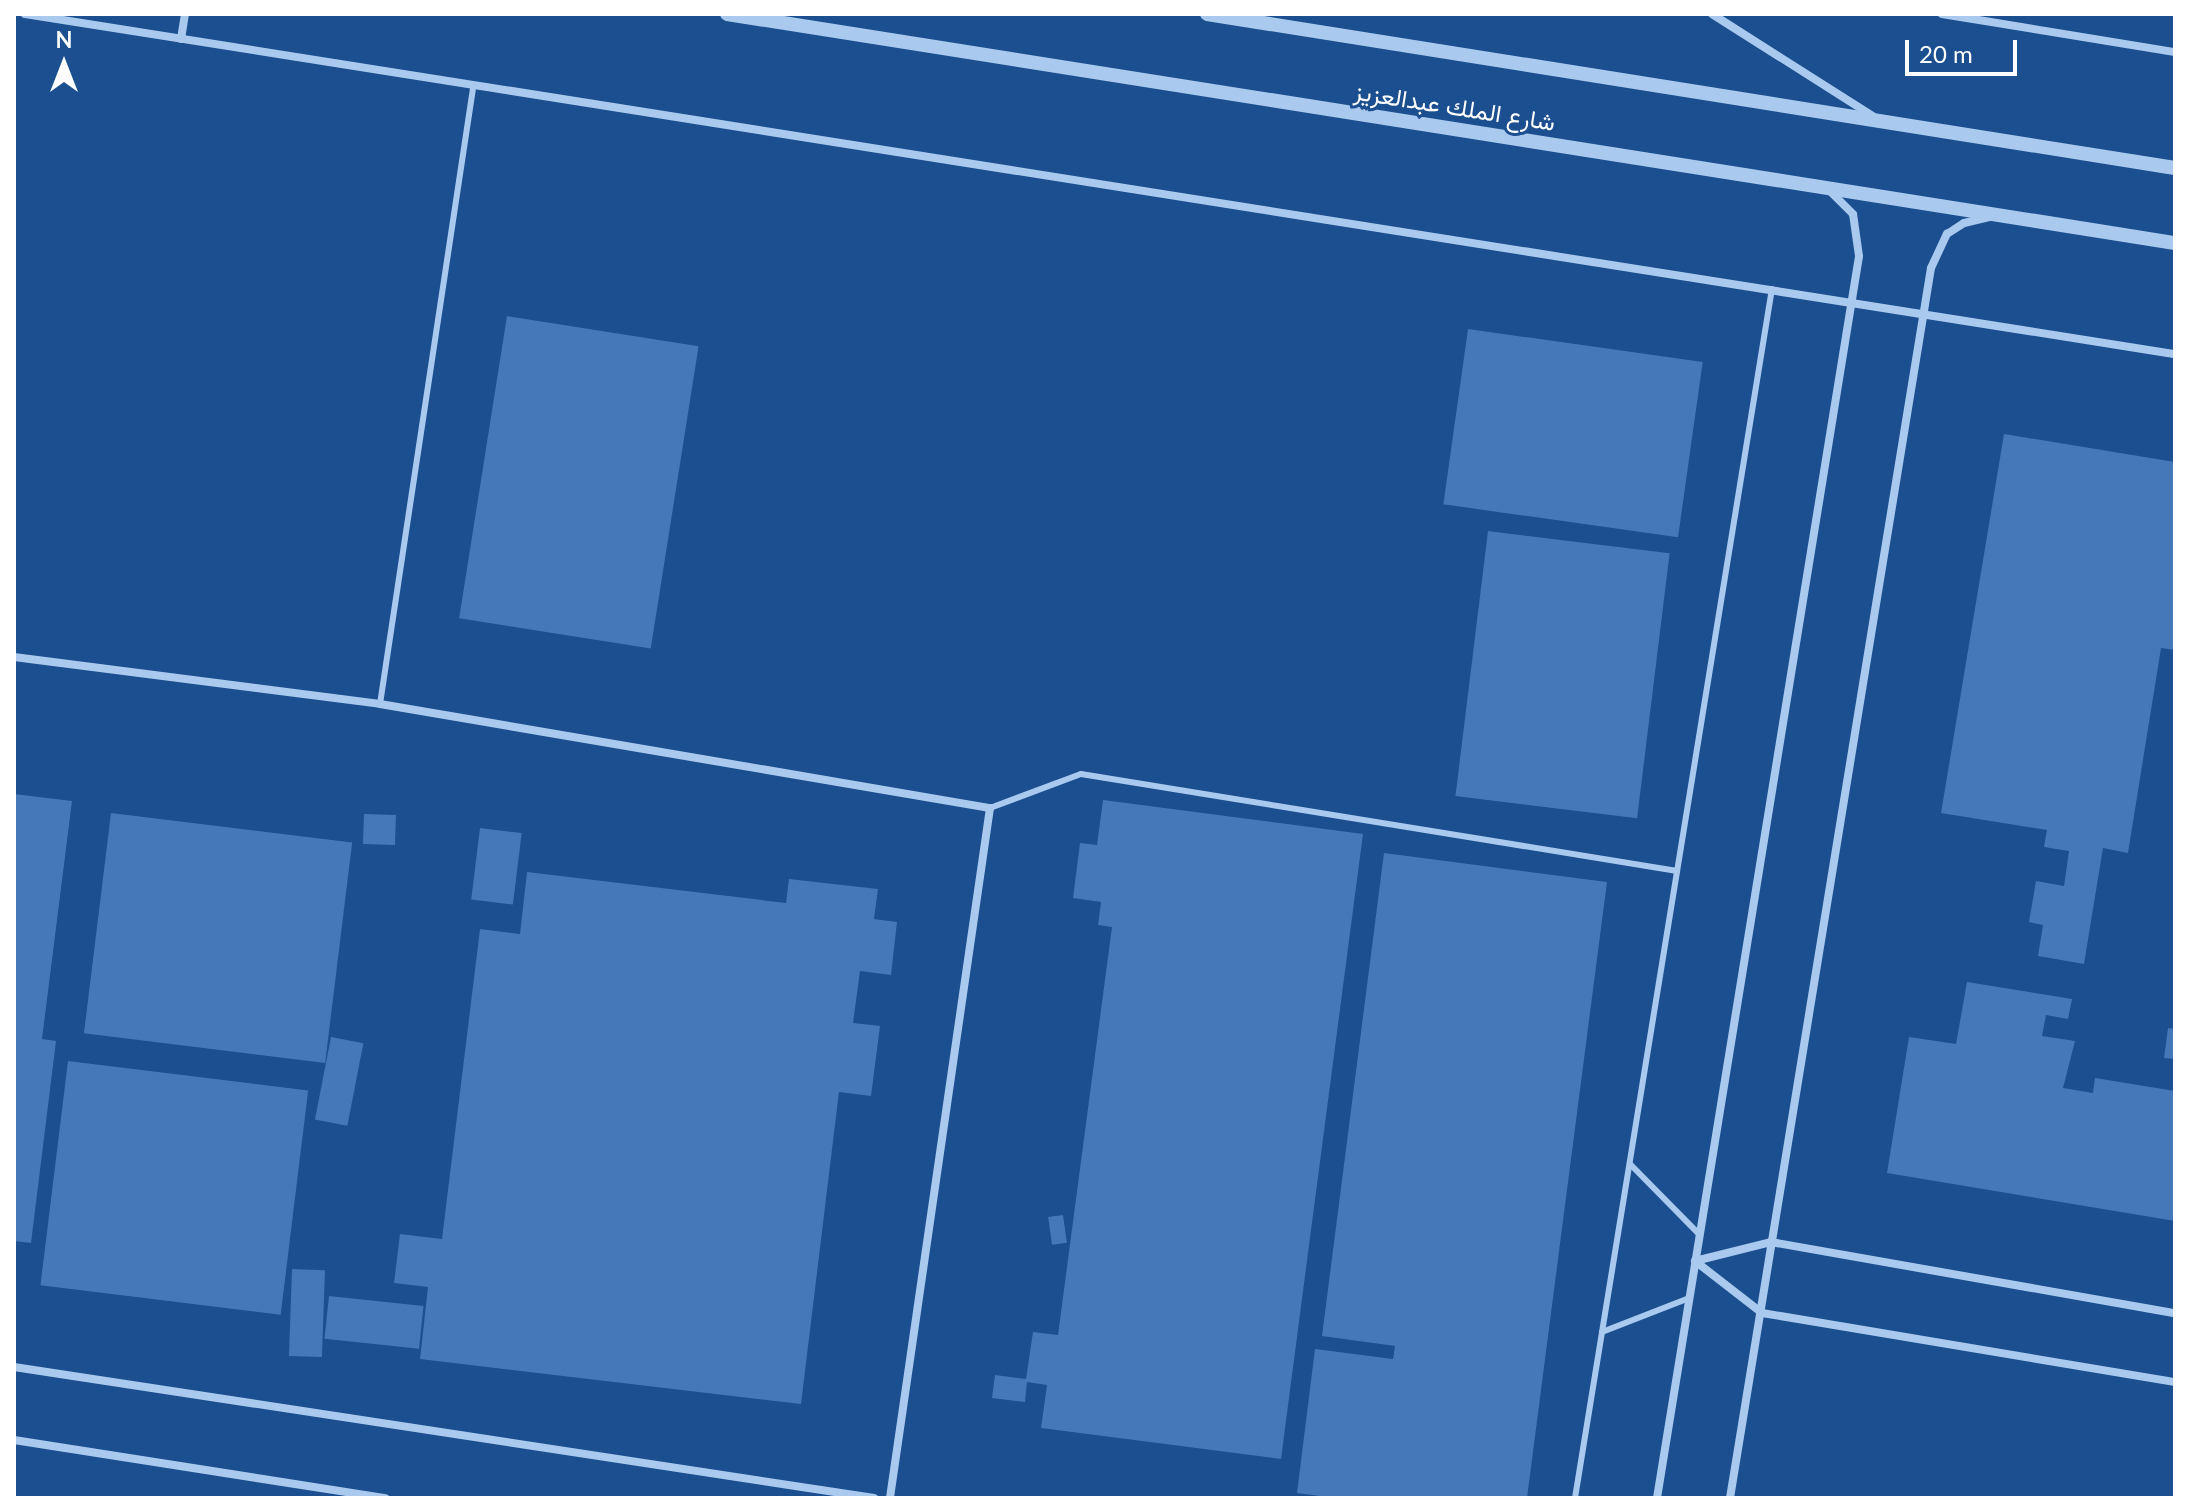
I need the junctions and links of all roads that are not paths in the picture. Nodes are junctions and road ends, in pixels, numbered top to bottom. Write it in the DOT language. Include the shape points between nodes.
graph roads {
  1 [pos="25,14"];
  2 [pos="106,14"];
  3 [pos="185,14"];
  4 [pos="727,14"];
  5 [pos="1207,14"];
  6 [pos="1712,14"];
  7 [pos="1942,14"];
  8 [pos="104,27"];
  9 [pos="181,39"];
  10 [pos="2175,52"];
  11 [pos="473,88"];
  12 [pos="1881,121"];
  13 [pos="2175,168"];
  14 [pos="1823,187"];
  15 [pos="2000,215"];
  16 [pos="2175,243"];
  17 [pos="1772,289"];
  18 [pos="1852,302"];
  19 [pos="1923,314"];
  20 [pos="2175,354"];
  21 [pos="14,657"];
  22 [pos="380,704"];
  23 [pos="990,808"];
  24 [pos="1677,871"];
  25 [pos="1630,1164"];
  26 [pos="1699,1234"];
  27 [pos="1771,1242"];
  28 [pos="1695,1261"];
  29 [pos="1689,1298"];
  30 [pos="1762,1313"];
  31 [pos="2175,1313"];
  32 [pos="1602,1332"];
  33 [pos="14,1367"];
  34 [pos="2175,1382"];
  35 [pos="14,1440"];
  36 [pos="385,1498"];
  37 [pos="874,1498"];
  38 [pos="890,1498"];
  39 [pos="1575,1498"];
  40 [pos="1657,1498"];
  41 [pos="1730,1498"];
  1 -- 8 [label="street"];
  2 -- 8 [label="street"];
  3 -- 9 [label="street"];
  4 -- 14 [label="street, شارع الملك عبدالعزيز"];
  5 -- 12 [label="street"];
  6 -- 12 [label="street"];
  7 -- 10 [label="street"];
  8 -- 9 [label="street"];
  9 -- 11 [label="street"];
  11 -- 17 [label="street"];
  11 -- 22 [label="lane"];
  12 -- 13 [label="street"];
  14 -- 15 [label="street, شارع الملك عبدالعزيز"];
  14 -- 18 [label="street" via="1853,214 1859,232"];
  15 -- 16 [label="street, شارع الملك عبدالعزيز"];
  15 -- 19 [label="street" via="1964,223 1947,234 1931,268"];
  17 -- 18 [label="street"];
  17 -- 24 [label="lane"];
  18 -- 19 [label="street"];
  18 -- 26 [label="street"];
  19 -- 20 [label="street"];
  19 -- 27 [label="street"];
  21 -- 22 [label="street"];
  22 -- 23 [label="street"];
  23 -- 24 [label="lane" via="1081,774"];
  23 -- 38 [label="street"];
  24 -- 25 [label="lane"];
  25 -- 26 [label="lane"];
  25 -- 32 [label="lane"];
  26 -- 28 [label="street"];
  27 -- 28 [label="street"];
  27 -- 30 [label="street"];
  27 -- 31 [label="street"];
  28 -- 29 [label="street"];
  28 -- 30 [label="street"];
  29 -- 32 [label="lane"];
  29 -- 40 [label="street"];
  30 -- 34 [label="street"];
  30 -- 41 [label="street"];
  32 -- 39 [label="lane"];
  33 -- 37 [label="street"];
  35 -- 36 [label="street"];
}
